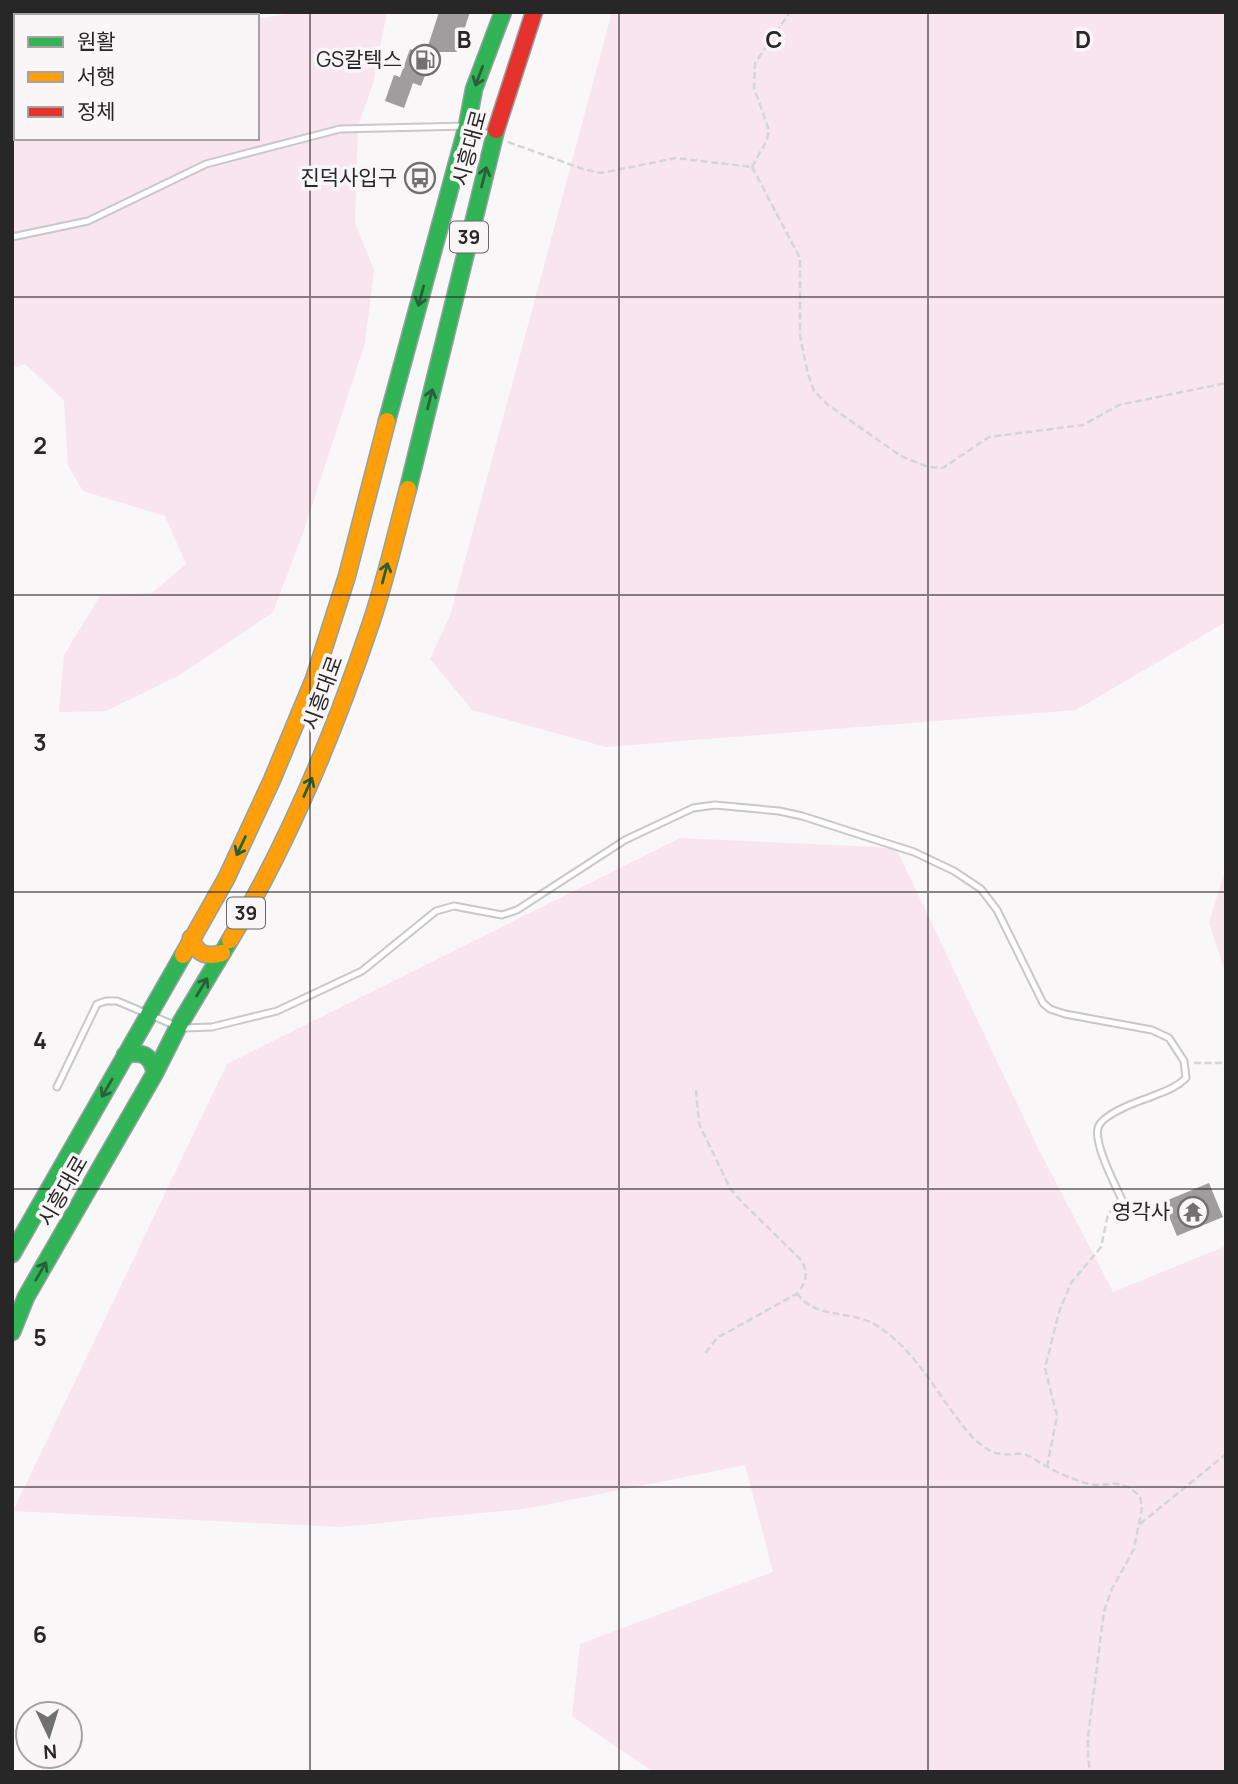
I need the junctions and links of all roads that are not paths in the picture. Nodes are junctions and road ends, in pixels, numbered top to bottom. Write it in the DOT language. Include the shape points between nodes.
graph roads {
  1 [pos="503,12"];
  2 [pos="534,12"];
  3 [pos="467,125"];
  4 [pos="494,136"];
  5 [pos="12,237"];
  6 [pos="191,938"];
  7 [pos="222,953"];
  8 [pos="148,1015"];
  9 [pos="178,1027"];
  10 [pos="125,1055"];
  11 [pos="155,1073"];
  12 [pos="57,1087"];
  13 [pos="1122,1200"];
  14 [pos="12,1254"];
  15 [pos="12,1332"];
  1 -- 3 [label="main road, 시흥대로 / 39, one-way" via="474,89"];
  2 -- 4 [label="main road, 시흥대로 / 39"];
  3 -- 4 [label="lane"];
  3 -- 5 [label="lane" via="340,129 206,164 88,221"];
  3 -- 6 [label="main road, 시흥대로 / 39, one-way" via="347,576 314,679 226,879"];
  7 -- 4 [label="main road, 시흥대로 / 39, one-way" via="263,886 318,764 372,621 415,465"];
  6 -- 7 [label="main road" via="201,955"];
  6 -- 8 [label="main road, 시흥대로 / 39"];
  9 -- 7 [label="main road, 시흥대로 / 39, one-way"];
  8 -- 9 [label="lane"];
  8 -- 10 [label="main road, 시흥대로 / 39"];
  8 -- 12 [label="lane" via="117,1000 97,1004"];
  9 -- 11 [label="main road, 시흥대로 / 39"];
  9 -- 13 [label="lane" via="212,1027 277,1011 362,971 436,911 454,906 502,915 517,910 625,840 693,808 715,805 779,811 914,852 954,871 981,889 998,910 1038,996 1050,1009 1152,1030 1169,1038 1184,1060 1186,1078 1178,1086 1126,1106 1098,1128 1099,1144"];
  10 -- 11 [label="main road" via="146,1054"];
  10 -- 14 [label="main road, 시흥대로 / 39, one-way"];
  15 -- 11 [label="main road, 시흥대로 / 39, one-way" via="26,1297"];
}
